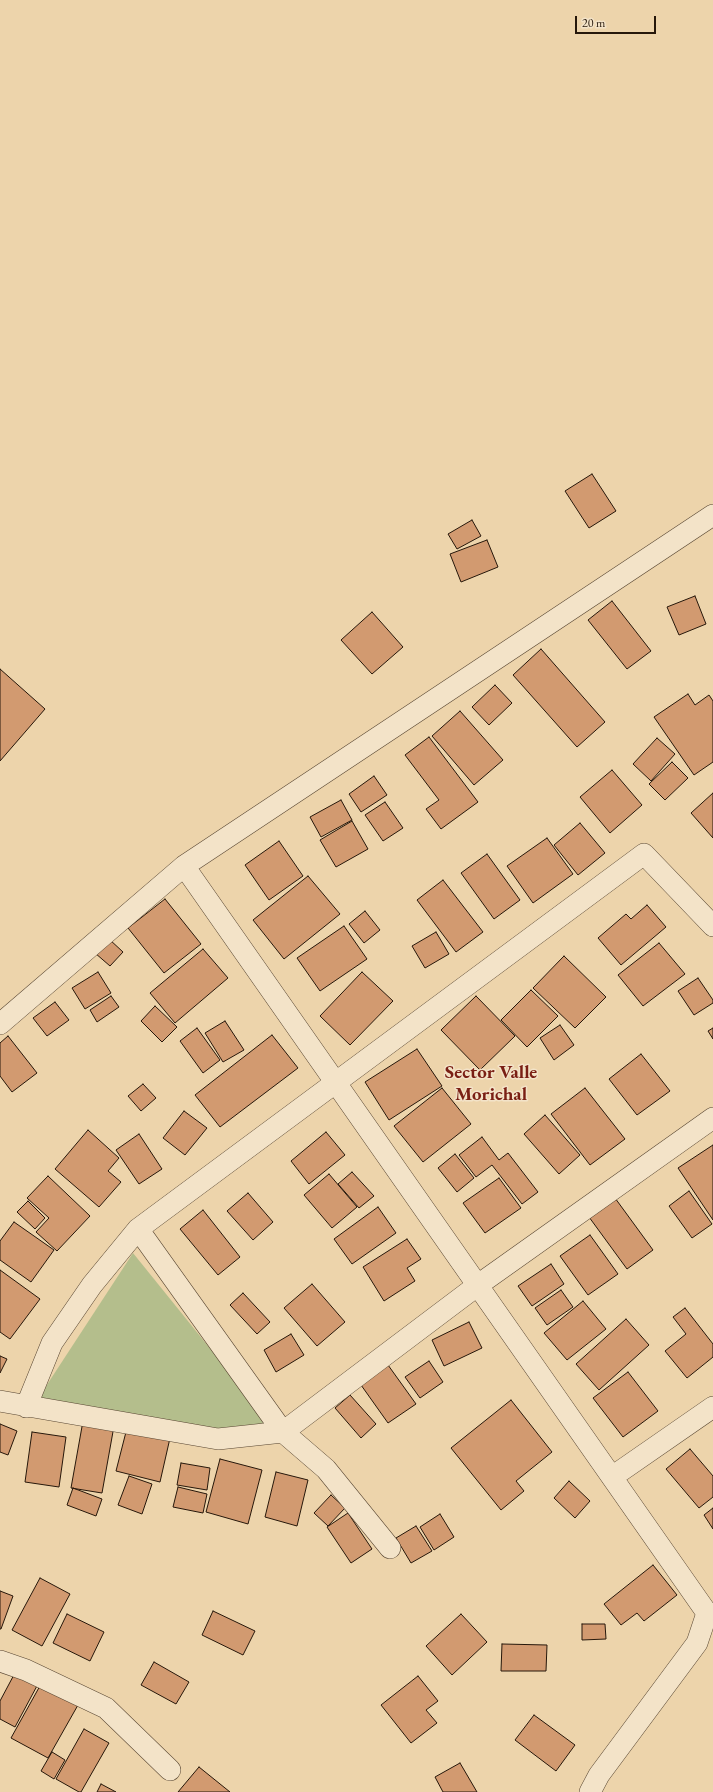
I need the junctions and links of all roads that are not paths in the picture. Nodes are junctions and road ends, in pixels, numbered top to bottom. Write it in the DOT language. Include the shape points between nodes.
graph roads {
  1 [pos="713,515"];
  2 [pos="184,866"];
  3 [pos="713,926"];
  4 [pos="0,1024"];
  5 [pos="336,1083"];
  6 [pos="713,1118"];
  7 [pos="138,1229"];
  8 [pos="478,1286"];
  9 [pos="0,1401"];
  10 [pos="26,1407"];
  11 [pos="713,1407"];
  12 [pos="283,1432"];
  13 [pos="612,1478"];
  14 [pos="390,1548"];
  15 [pos="0,1661"];
  16 [pos="170,1770"];
  17 [pos="590,1792"];
  1 -- 2 [label="street"];
  2 -- 4 [label="street"];
  2 -- 5 [label="street"];
  3 -- 5 [label="street" via="644,854"];
  5 -- 7 [label="street"];
  5 -- 8 [label="street"];
  6 -- 8 [label="street"];
  7 -- 10 [label="street" via="92,1285 52,1344"];
  7 -- 12 [label="street"];
  8 -- 12 [label="street"];
  8 -- 13 [label="street"];
  9 -- 10 [label="street"];
  10 -- 12 [label="street" via="218,1439"];
  11 -- 13 [label="street"];
  12 -- 14 [label="street" via="326,1469"];
  13 -- 17 [label="street" via="707,1613 697,1643 599,1775"];
  15 -- 16 [label="street" via="26,1670 106,1708"];
}
